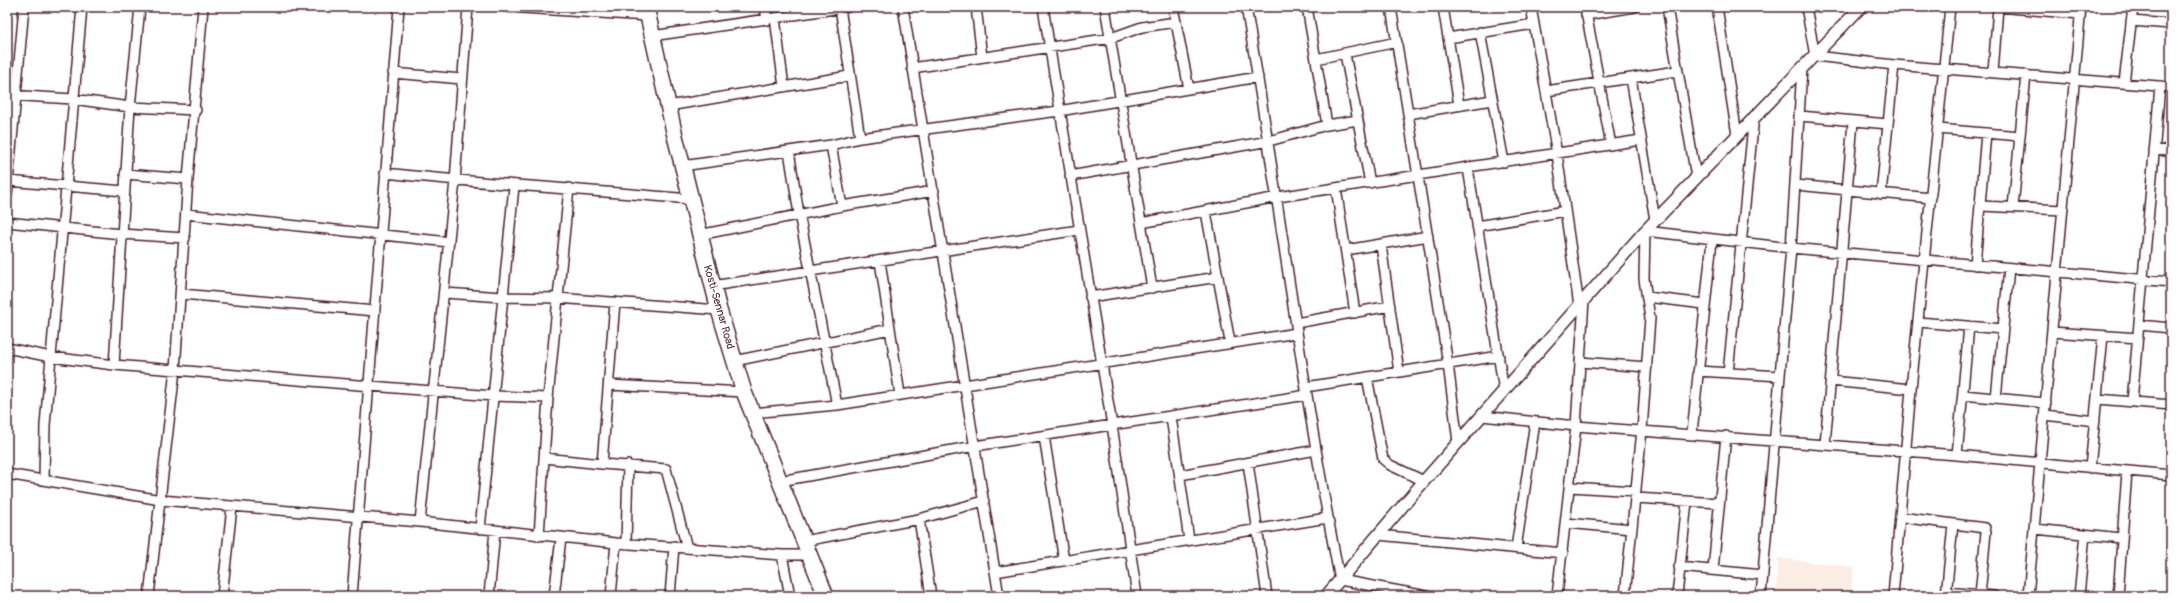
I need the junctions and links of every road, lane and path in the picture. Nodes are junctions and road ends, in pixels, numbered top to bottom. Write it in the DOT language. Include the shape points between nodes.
graph roads {
  1 [pos="24,7"];
  2 [pos="82,7"];
  3 [pos="140,7"];
  4 [pos="203,7"];
  5 [pos="398,7"];
  6 [pos="468,7"];
  7 [pos="506,7"];
  8 [pos="765,7"];
  9 [pos="844,7"];
  10 [pos="903,7"];
  11 [pos="976,7"];
  12 [pos="1043,7"];
  13 [pos="1105,7"];
  14 [pos="1173,7"];
  15 [pos="1246,7"];
  16 [pos="1307,7"];
  17 [pos="1391,7"];
  18 [pos="1443,7"];
  19 [pos="1532,7"];
  20 [pos="1635,7"];
  21 [pos="1667,7"];
  22 [pos="1717,7"];
  23 [pos="1806,7"];
  24 [pos="1862,7"];
  25 [pos="1950,7"];
  26 [pos="1998,7"];
  27 [pos="2133,7"];
  28 [pos="2047,9"];
  29 [pos="647,11"];
  30 [pos="1585,11"];
  31 [pos="2080,11"];
  32 [pos="771,19"];
  33 [pos="2131,21"];
  34 [pos="1176,22"];
  35 [pos="1534,24"];
  36 [pos="2171,24"];
  37 [pos="1480,32"];
  38 [pos="652,36"];
  39 [pos="1111,38"];
  40 [pos="1448,38"];
  41 [pos="1397,42"];
  42 [pos="1050,48"];
  43 [pos="1345,54"];
  44 [pos="1815,56"];
  45 [pos="982,57"];
  46 [pos="1316,59"];
  47 [pos="1894,65"];
  48 [pos="912,68"];
  49 [pos="1802,68"];
  50 [pos="1944,69"];
  51 [pos="1677,71"];
  52 [pos="1993,72"];
  53 [pos="393,73"];
  54 [pos="2026,75"];
  55 [pos="850,76"];
  56 [pos="1258,77"];
  57 [pos="1631,78"];
  58 [pos="462,79"];
  59 [pos="2074,79"];
  60 [pos="1600,83"];
  61 [pos="2124,83"];
  62 [pos="2160,86"];
  63 [pos="2171,87"];
  64 [pos="784,88"];
  65 [pos="1189,89"];
  66 [pos="1546,91"];
  67 [pos="12,95"];
  68 [pos="73,100"];
  69 [pos="1492,100"];
  70 [pos="1121,101"];
  71 [pos="1459,105"];
  72 [pos="668,106"];
  73 [pos="130,107"];
  74 [pos="196,110"];
  75 [pos="1059,111"];
  76 [pos="1408,114"];
  77 [pos="1754,116"];
  78 [pos="1800,116"];
  79 [pos="1358,120"];
  80 [pos="1853,122"];
  81 [pos="1888,124"];
  82 [pos="1327,125"];
  83 [pos="1938,129"];
  84 [pos="924,131"];
  85 [pos="1986,133"];
  86 [pos="1737,134"];
  87 [pos="2020,136"];
  88 [pos="860,138"];
  89 [pos="1641,140"];
  90 [pos="1269,141"];
  91 [pos="830,144"];
  92 [pos="1611,145"];
  93 [pos="2154,150"];
  94 [pos="789,151"];
  95 [pos="2171,151"];
  96 [pos="1557,154"];
  97 [pos="1504,162"];
  98 [pos="1132,165"];
  99 [pos="682,166"];
  100 [pos="1468,168"];
  101 [pos="125,174"];
  102 [pos="385,174"];
  103 [pos="1418,175"];
  104 [pos="1070,176"];
  105 [pos="1696,176"];
  106 [pos="188,179"];
  107 [pos="8,181"];
  108 [pos="455,181"];
  109 [pos="1370,183"];
  110 [pos="66,185"];
  111 [pos="1796,185"];
  112 [pos="514,186"];
  113 [pos="569,188"];
  114 [pos="1336,188"];
  115 [pos="1846,190"];
  116 [pos="124,191"];
  117 [pos="934,191"];
  118 [pos="1881,194"];
  119 [pos="7,195"];
  120 [pos="1278,197"];
  121 [pos="1931,198"];
  122 [pos="691,199"];
  123 [pos="842,206"];
  124 [pos="1981,206"];
  125 [pos="2013,207"];
  126 [pos="2063,210"];
  127 [pos="1565,211"];
  128 [pos="1206,212"];
  129 [pos="186,214"];
  130 [pos="799,214"];
  131 [pos="1655,220"];
  132 [pos="7,222"];
  133 [pos="1141,224"];
  134 [pos="1478,226"];
  135 [pos="62,228"];
  136 [pos="1079,230"];
  137 [pos="1645,231"];
  138 [pos="122,234"];
  139 [pos="381,235"];
  140 [pos="699,235"];
  141 [pos="1428,236"];
  142 [pos="184,238"];
  143 [pos="1712,240"];
  144 [pos="449,242"];
  145 [pos="1743,243"];
  146 [pos="1381,245"];
  147 [pos="1791,248"];
  148 [pos="1346,250"];
  149 [pos="944,252"];
  150 [pos="1842,252"];
  151 [pos="1925,260"];
  152 [pos="880,261"];
  153 [pos="1975,265"];
  154 [pos="2009,268"];
  155 [pos="810,270"];
  156 [pos="2057,273"];
  157 [pos="1218,277"];
  158 [pos="2143,280"];
  159 [pos="2171,282"];
  160 [pos="712,286"];
  161 [pos="1152,288"];
  162 [pos="445,293"];
  163 [pos="181,294"];
  164 [pos="502,297"];
  165 [pos="1090,297"];
  166 [pos="1647,297"];
  167 [pos="557,298"];
  168 [pos="615,302"];
  169 [pos="1582,303"];
  170 [pos="1704,304"];
  171 [pos="1390,306"];
  172 [pos="719,310"];
  173 [pos="374,311"];
  174 [pos="1355,313"];
  175 [pos="1918,322"];
  176 [pos="1296,323"];
  177 [pos="2139,325"];
  178 [pos="1969,326"];
  179 [pos="2171,328"];
  180 [pos="890,329"];
  181 [pos="2003,329"];
  182 [pos="2052,332"];
  183 [pos="1297,333"];
  184 [pos="2103,336"];
  185 [pos="2138,338"];
  186 [pos="1230,342"];
  187 [pos="825,344"];
  188 [pos="7,348"];
  189 [pos="1499,356"];
  190 [pos="50,357"];
  191 [pos="734,360"];
  192 [pos="1100,362"];
  193 [pos="1580,362"];
  194 [pos="1448,364"];
  195 [pos="114,365"];
  196 [pos="1647,367"];
  197 [pos="175,370"];
  198 [pos="1698,371"];
  199 [pos="1400,372"];
  200 [pos="1728,373"];
  201 [pos="1780,376"];
  202 [pos="1367,377"];
  203 [pos="1831,381"];
  204 [pos="964,384"];
  205 [pos="369,385"];
  206 [pos="608,385"];
  207 [pos="1911,389"];
  208 [pos="435,391"];
  209 [pos="1306,391"];
  210 [pos="1504,391"];
  211 [pos="744,392"];
  212 [pos="900,395"];
  213 [pos="493,396"];
  214 [pos="1963,396"];
  215 [pos="548,398"];
  216 [pos="1996,398"];
  217 [pos="2097,399"];
  218 [pos="2132,402"];
  219 [pos="2046,403"];
  220 [pos="837,405"];
  221 [pos="2171,405"];
  222 [pos="752,413"];
  223 [pos="2045,415"];
  224 [pos="1482,416"];
  225 [pos="1170,417"];
  226 [pos="2095,421"];
  227 [pos="1536,422"];
  228 [pos="1112,425"];
  229 [pos="1576,426"];
  230 [pos="1642,430"];
  231 [pos="1692,433"];
  232 [pos="1044,436"];
  233 [pos="1726,436"];
  234 [pos="1774,440"];
  235 [pos="1458,442"];
  236 [pos="1825,444"];
  237 [pos="975,446"];
  238 [pos="1316,450"];
  239 [pos="1905,451"];
  240 [pos="1957,455"];
  241 [pos="544,458"];
  242 [pos="2040,462"];
  243 [pos="1248,463"];
  244 [pos="602,464"];
  245 [pos="628,465"];
  246 [pos="2090,468"];
  247 [pos="2127,472"];
  248 [pos="7,474"];
  249 [pos="1180,475"];
  250 [pos="2171,475"];
  251 [pos="44,480"];
  252 [pos="780,481"];
  253 [pos="1424,481"];
  254 [pos="1570,487"];
  255 [pos="1636,495"];
  256 [pos="161,500"];
  257 [pos="984,501"];
  258 [pos="1687,501"];
  259 [pos="1719,503"];
  260 [pos="232,507"];
  261 [pos="358,517"];
  262 [pos="1900,517"];
  263 [pos="1327,518"];
  264 [pos="919,519"];
  265 [pos="420,522"];
  266 [pos="1566,523"];
  267 [pos="1953,524"];
  268 [pos="480,529"];
  269 [pos="1258,529"];
  270 [pos="1632,529"];
  271 [pos="2035,529"];
  272 [pos="495,530"];
  273 [pos="2085,534"];
  274 [pos="1378,535"];
  275 [pos="539,536"];
  276 [pos="561,538"];
  277 [pos="2121,538"];
  278 [pos="1189,540"];
  279 [pos="804,541"];
  280 [pos="616,543"];
  281 [pos="626,544"];
  282 [pos="674,546"];
  283 [pos="687,548"];
  284 [pos="1516,548"];
  285 [pos="1130,551"];
  286 [pos="1563,553"];
  287 [pos="782,555"];
  288 [pos="810,555"];
  289 [pos="1064,561"];
  290 [pos="1680,567"];
  291 [pos="1713,570"];
  292 [pos="995,572"];
  293 [pos="1763,575"];
  294 [pos="1340,580"];
  295 [pos="1387,592"];
  296 [pos="1946,594"];
  297 [pos="1980,595"];
  298 [pos="148,596"];
  299 [pos="222,596"];
  300 [pos="352,596"];
  301 [pos="489,596"];
  302 [pos="554,596"];
  303 [pos="611,596"];
  304 [pos="670,596"];
  305 [pos="790,596"];
  306 [pos="826,596"];
  307 [pos="931,596"];
  308 [pos="999,596"];
  309 [pos="1137,596"];
  310 [pos="1267,596"];
  311 [pos="1326,596"];
  312 [pos="1427,596"];
  313 [pos="1557,596"];
  314 [pos="1625,596"];
  315 [pos="1677,596"];
  316 [pos="1761,596"];
  317 [pos="1893,596"];
  318 [pos="1994,596"];
  319 [pos="2028,596"];
  320 [pos="2079,596"];
  321 [pos="2118,596"];
  1 -- 67 [label="street"];
  2 -- 68 [label="street"];
  3 -- 73 [label="street"];
  4 -- 74 [label="street"];
  5 -- 53 [label="street"];
  6 -- 58 [label="street"];
  7 -- 29 [label="street"];
  8 -- 32 [label="street"];
  9 -- 32 [label="street"];
  9 -- 55 [label="street"];
  10 -- 48 [label="street"];
  11 -- 45 [label="street"];
  12 -- 42 [label="street"];
  13 -- 39 [label="street"];
  14 -- 34 [label="street"];
  15 -- 56 [label="street"];
  16 -- 46 [label="street"];
  17 -- 41 [label="street"];
  18 -- 40 [label="street"];
  19 -- 35 [label="street"];
  20 -- 30 [label="street"];
  21 -- 51 [label="street"];
  22 -- 86 [label="street"];
  23 -- 44 [label="street"];
  24 -- 44 [label="street"];
  25 -- 50 [label="street"];
  26 -- 28 [label="street"];
  26 -- 52 [label="street"];
  27 -- 33 [label="street"];
  28 -- 31 [label="street"];
  29 -- 38 [label="highway, Kosti-Sennar Road"];
  30 -- 60 [label="street"];
  31 -- 59 [label="street"];
  32 -- 38 [label="street"];
  32 -- 64 [label="street"];
  33 -- 36 [label="street"];
  33 -- 61 [label="street"];
  34 -- 39 [label="street" via="1142,27"];
  34 -- 65 [label="street"];
  35 -- 37 [label="street"];
  35 -- 66 [label="street"];
  37 -- 40 [label="street"];
  37 -- 69 [label="street"];
  38 -- 72 [label="highway, Kosti-Sennar Road"];
  39 -- 42 [label="street"];
  39 -- 70 [label="street"];
  40 -- 71 [label="street"];
  41 -- 43 [label="street"];
  41 -- 76 [label="street"];
  42 -- 45 [label="street"];
  42 -- 75 [label="street"];
  43 -- 46 [label="street"];
  43 -- 79 [label="street"];
  44 -- 47 [label="street"];
  44 -- 49 [label="street"];
  45 -- 48 [label="street"];
  46 -- 82 [label="street"];
  47 -- 50 [label="street"];
  47 -- 81 [label="street"];
  48 -- 84 [label="street"];
  49 -- 77 [label="street"];
  49 -- 78 [label="street"];
  50 -- 52 [label="street"];
  50 -- 83 [label="street"];
  51 -- 57 [label="street"];
  51 -- 105 [label="street"];
  52 -- 54 [label="street"];
  53 -- 58 [label="street"];
  53 -- 102 [label="street"];
  54 -- 59 [label="street"];
  54 -- 87 [label="street"];
  55 -- 64 [label="street"];
  55 -- 88 [label="street"];
  56 -- 65 [label="street"];
  56 -- 90 [label="street"];
  57 -- 60 [label="street"];
  57 -- 89 [label="street"];
  58 -- 108 [label="street"];
  59 -- 61 [label="street"];
  59 -- 126 [label="street"];
  60 -- 66 [label="street"];
  60 -- 92 [label="street"];
  61 -- 62 [label="street"];
  62 -- 63 [label="street"];
  62 -- 93 [label="street"];
  64 -- 72 [label="street"];
  65 -- 70 [label="street"];
  66 -- 96 [label="street"];
  67 -- 68 [label="street"];
  67 -- 107 [label="street"];
  68 -- 73 [label="street"];
  68 -- 110 [label="street"];
  69 -- 71 [label="street"];
  69 -- 97 [label="street"];
  70 -- 75 [label="street"];
  70 -- 98 [label="street"];
  71 -- 76 [label="street"];
  72 -- 99 [label="highway, Kosti-Sennar Road"];
  73 -- 74 [label="street"];
  73 -- 101 [label="street"];
  74 -- 106 [label="street"];
  75 -- 84 [label="street"];
  75 -- 104 [label="street"];
  76 -- 103 [label="street"];
  77 -- 86 [label="street"];
  77 -- 145 [label="street"];
  78 -- 80 [label="street"];
  78 -- 111 [label="street"];
  79 -- 82 [label="street"];
  79 -- 109 [label="street"];
  80 -- 81 [label="street"];
  80 -- 115 [label="street"];
  81 -- 118 [label="street"];
  82 -- 90 [label="street"];
  83 -- 85 [label="street"];
  83 -- 121 [label="street"];
  84 -- 88 [label="street"];
  84 -- 117 [label="street"];
  85 -- 87 [label="street"];
  85 -- 124 [label="street"];
  86 -- 105 [label="street"];
  87 -- 125 [label="street"];
  88 -- 91 [label="street"];
  89 -- 92 [label="street"];
  89 -- 131 [label="street"];
  90 -- 98 [label="street"];
  90 -- 120 [label="street"];
  91 -- 94 [label="street"];
  91 -- 123 [label="street"];
  92 -- 96 [label="street"];
  93 -- 95 [label="street"];
  93 -- 158 [label="street"];
  94 -- 99 [label="street"];
  94 -- 130 [label="street"];
  96 -- 97 [label="street"];
  96 -- 127 [label="street"];
  97 -- 100 [label="street"];
  98 -- 104 [label="street"];
  98 -- 133 [label="street"];
  99 -- 122 [label="highway, Kosti-Sennar Road"];
  100 -- 103 [label="street"];
  100 -- 134 [label="street"];
  101 -- 106 [label="street"];
  101 -- 116 [label="street"];
  102 -- 108 [label="street"];
  102 -- 139 [label="street"];
  103 -- 109 [label="street"];
  103 -- 141 [label="street"];
  104 -- 136 [label="street"];
  105 -- 131 [label="street"];
  106 -- 129 [label="street"];
  107 -- 110 [label="street"];
  107 -- 119 [label="street"];
  108 -- 112 [label="street"];
  108 -- 144 [label="street"];
  109 -- 114 [label="street"];
  110 -- 116 [label="street"];
  110 -- 135 [label="street"];
  111 -- 115 [label="street"];
  111 -- 147 [label="street"];
  112 -- 113 [label="street"];
  112 -- 164 [label="street"];
  113 -- 122 [label="street"];
  113 -- 167 [label="street"];
  114 -- 120 [label="street"];
  114 -- 148 [label="street"];
  115 -- 118 [label="street"];
  115 -- 150 [label="street"];
  116 -- 138 [label="street"];
  117 -- 123 [label="street"];
  117 -- 149 [label="street"];
  118 -- 121 [label="street"];
  120 -- 128 [label="street"];
  120 -- 176 [label="street"];
  121 -- 151 [label="street"];
  122 -- 140 [label="highway, Kosti-Sennar Road"];
  123 -- 130 [label="street"];
  124 -- 125 [label="street"];
  124 -- 153 [label="street"];
  125 -- 126 [label="street"];
  126 -- 156 [label="street"];
  127 -- 134 [label="street"];
  127 -- 169 [label="street"];
  128 -- 133 [label="street"];
  128 -- 157 [label="street"];
  129 -- 139 [label="street"];
  129 -- 142 [label="street"];
  130 -- 140 [label="street"];
  130 -- 155 [label="street"];
  131 -- 137 [label="street"];
  132 -- 135 [label="street"];
  133 -- 161 [label="street"];
  134 -- 189 [label="street"];
  135 -- 138 [label="street"];
  135 -- 190 [label="street"];
  136 -- 149 [label="street"];
  136 -- 165 [label="street"];
  137 -- 143 [label="street"];
  137 -- 166 [label="street" via="1644,279"];
  137 -- 169 [label="street"];
  138 -- 142 [label="street"];
  138 -- 195 [label="street"];
  139 -- 144 [label="street"];
  139 -- 173 [label="street"];
  140 -- 160 [label="highway, Kosti-Sennar Road"];
  141 -- 146 [label="street"];
  141 -- 194 [label="street"];
  142 -- 163 [label="street"];
  143 -- 145 [label="street"];
  143 -- 170 [label="street"];
  144 -- 162 [label="street"];
  145 -- 147 [label="street"];
  145 -- 200 [label="street"];
  146 -- 148 [label="street"];
  146 -- 171 [label="street"];
  147 -- 150 [label="street"];
  147 -- 201 [label="street"];
  148 -- 174 [label="street"];
  149 -- 152 [label="street"];
  149 -- 204 [label="street"];
  150 -- 151 [label="street"];
  150 -- 203 [label="street"];
  151 -- 153 [label="street"];
  151 -- 175 [label="street"];
  152 -- 155 [label="street"];
  152 -- 180 [label="street"];
  153 -- 154 [label="street"];
  154 -- 156 [label="street"];
  154 -- 181 [label="street"];
  155 -- 160 [label="street"];
  155 -- 187 [label="street"];
  156 -- 158 [label="street"];
  156 -- 182 [label="street"];
  157 -- 161 [label="street"];
  157 -- 186 [label="street"];
  158 -- 159 [label="street"];
  158 -- 177 [label="street"];
  160 -- 172 [label="highway, Kosti-Sennar Road"];
  161 -- 165 [label="street"];
  162 -- 164 [label="street"];
  162 -- 208 [label="street"];
  163 -- 173 [label="street"];
  163 -- 197 [label="street"];
  164 -- 167 [label="street"];
  164 -- 213 [label="street"];
  165 -- 192 [label="street"];
  166 -- 170 [label="street"];
  166 -- 196 [label="street" via="1650,318"];
  167 -- 168 [label="street"];
  167 -- 215 [label="street"];
  168 -- 172 [label="street"];
  168 -- 206 [label="street"];
  169 -- 193 [label="street"];
  169 -- 210 [label="street"];
  170 -- 198 [label="street"];
  171 -- 174 [label="street"];
  171 -- 199 [label="street"];
  172 -- 191 [label="highway, Kosti-Sennar Road"];
  173 -- 205 [label="street"];
  174 -- 176 [label="street"];
  175 -- 178 [label="street"];
  175 -- 207 [label="street"];
  176 -- 183 [label="street"];
  177 -- 179 [label="street"];
  177 -- 185 [label="street"];
  178 -- 181 [label="street"];
  178 -- 214 [label="street"];
  180 -- 187 [label="street"];
  180 -- 212 [label="street"];
  181 -- 216 [label="street"];
  182 -- 184 [label="street"];
  182 -- 219 [label="street"];
  183 -- 186 [label="street"];
  183 -- 209 [label="street"];
  184 -- 185 [label="street"];
  184 -- 217 [label="street"];
  185 -- 218 [label="street"];
  186 -- 192 [label="street"];
  187 -- 191 [label="street"];
  187 -- 220 [label="street"];
  188 -- 190 [label="street"];
  189 -- 194 [label="street"];
  189 -- 210 [label="street"];
  190 -- 195 [label="street"];
  190 -- 251 [label="street"];
  191 -- 211 [label="highway, Kosti-Sennar Road"];
  192 -- 204 [label="street"];
  192 -- 228 [label="street"];
  193 -- 196 [label="street"];
  193 -- 229 [label="street"];
  194 -- 199 [label="street"];
  194 -- 235 [label="street"];
  195 -- 197 [label="street"];
  196 -- 230 [label="street"];
  197 -- 205 [label="street"];
  197 -- 256 [label="street"];
  198 -- 200 [label="street"];
  198 -- 231 [label="street"];
  199 -- 202 [label="street"];
  200 -- 201 [label="street"];
  201 -- 234 [label="street"];
  202 -- 209 [label="street"];
  202 -- 253 [label="street" via="1383,459"];
  203 -- 207 [label="street"];
  203 -- 236 [label="street"];
  204 -- 212 [label="street"];
  204 -- 237 [label="street"];
  205 -- 208 [label="street"];
  205 -- 261 [label="street"];
  206 -- 211 [label="street"];
  206 -- 244 [label="street"];
  207 -- 239 [label="street"];
  208 -- 213 [label="street"];
  208 -- 265 [label="street"];
  209 -- 225 [label="street"];
  209 -- 238 [label="street"];
  210 -- 224 [label="street"];
  211 -- 222 [label="highway, Kosti-Sennar Road"];
  212 -- 220 [label="street"];
  213 -- 215 [label="street"];
  213 -- 268 [label="street"];
  214 -- 216 [label="street"];
  214 -- 240 [label="street"];
  215 -- 241 [label="street"];
  216 -- 219 [label="street"];
  217 -- 218 [label="street"];
  217 -- 226 [label="street"];
  218 -- 221 [label="street"];
  219 -- 223 [label="street"];
  220 -- 222 [label="street"];
  222 -- 252 [label="highway, Kosti-Sennar Road"];
  223 -- 226 [label="street"];
  223 -- 242 [label="street"];
  224 -- 227 [label="street"];
  224 -- 235 [label="street"];
  225 -- 228 [label="street"];
  225 -- 249 [label="street"];
  226 -- 246 [label="street"];
  227 -- 229 [label="street"];
  227 -- 284 [label="street"];
  228 -- 232 [label="street"];
  228 -- 285 [label="street"];
  229 -- 230 [label="street"];
  229 -- 254 [label="street"];
  230 -- 231 [label="street"];
  230 -- 255 [label="street"];
  231 -- 233 [label="street"];
  232 -- 237 [label="street"];
  232 -- 289 [label="street"];
  233 -- 234 [label="street"];
  233 -- 259 [label="street"];
  234 -- 236 [label="street"];
  234 -- 293 [label="street"];
  235 -- 253 [label="street"];
  236 -- 239 [label="street"];
  237 -- 252 [label="street"];
  237 -- 257 [label="street"];
  238 -- 243 [label="street"];
  238 -- 263 [label="street"];
  239 -- 240 [label="street"];
  239 -- 262 [label="street"];
  240 -- 242 [label="street"];
  241 -- 244 [label="street"];
  241 -- 275 [label="street"];
  242 -- 246 [label="street"];
  242 -- 271 [label="street"];
  243 -- 249 [label="street"];
  243 -- 269 [label="street"];
  244 -- 245 [label="street"];
  245 -- 281 [label="street"];
  245 -- 283 [label="street" via="666,468"];
  246 -- 247 [label="street"];
  247 -- 250 [label="street"];
  247 -- 277 [label="street"];
  248 -- 251 [label="street"];
  249 -- 278 [label="street"];
  251 -- 256 [label="street"];
  252 -- 279 [label="highway, Kosti-Sennar Road"];
  253 -- 274 [label="street"];
  254 -- 255 [label="street"];
  254 -- 266 [label="street"];
  255 -- 258 [label="street"];
  255 -- 270 [label="street"];
  256 -- 260 [label="street"];
  256 -- 298 [label="street"];
  257 -- 264 [label="street"];
  257 -- 292 [label="street"];
  258 -- 259 [label="street"];
  258 -- 290 [label="street"];
  259 -- 291 [label="street"];
  260 -- 261 [label="street"];
  260 -- 299 [label="street"];
  261 -- 265 [label="street"];
  261 -- 300 [label="street"];
  262 -- 267 [label="street"];
  262 -- 317 [label="street"];
  263 -- 269 [label="street"];
  263 -- 294 [label="street"];
  264 -- 279 [label="street"];
  264 -- 307 [label="street"];
  265 -- 268 [label="street"];
  266 -- 270 [label="street"];
  266 -- 286 [label="street"];
  267 -- 296 [label="street"];
  267 -- 297 [label="street" via="1986,530"];
  268 -- 272 [label="street"];
  269 -- 278 [label="street"];
  269 -- 310 [label="street"];
  270 -- 314 [label="street"];
  271 -- 273 [label="street"];
  271 -- 319 [label="street"];
  272 -- 275 [label="street"];
  272 -- 301 [label="street"];
  273 -- 277 [label="street"];
  273 -- 320 [label="street"];
  274 -- 284 [label="street"];
  274 -- 294 [label="street"];
  275 -- 276 [label="street"];
  276 -- 280 [label="street"];
  276 -- 302 [label="street"];
  277 -- 321 [label="street"];
  278 -- 285 [label="street"];
  279 -- 288 [label="highway, Kosti-Sennar Road"];
  280 -- 281 [label="street"];
  280 -- 303 [label="street"];
  281 -- 282 [label="street"];
  282 -- 283 [label="street"];
  282 -- 304 [label="street"];
  283 -- 287 [label="street"];
  284 -- 286 [label="street"];
  285 -- 289 [label="street"];
  285 -- 309 [label="street"];
  286 -- 313 [label="street"];
  287 -- 288 [label="street"];
  287 -- 305 [label="street"];
  288 -- 306 [label="highway, Kosti-Sennar Road"];
  289 -- 292 [label="street"];
  290 -- 291 [label="street"];
  290 -- 315 [label="street"];
  291 -- 293 [label="street"];
  292 -- 308 [label="street"];
  293 -- 316 [label="street"];
  294 -- 295 [label="street"];
  294 -- 311 [label="street"];
  295 -- 312 [label="street"];
  296 -- 297 [label="street"];
  297 -- 318 [label="street"];
}
